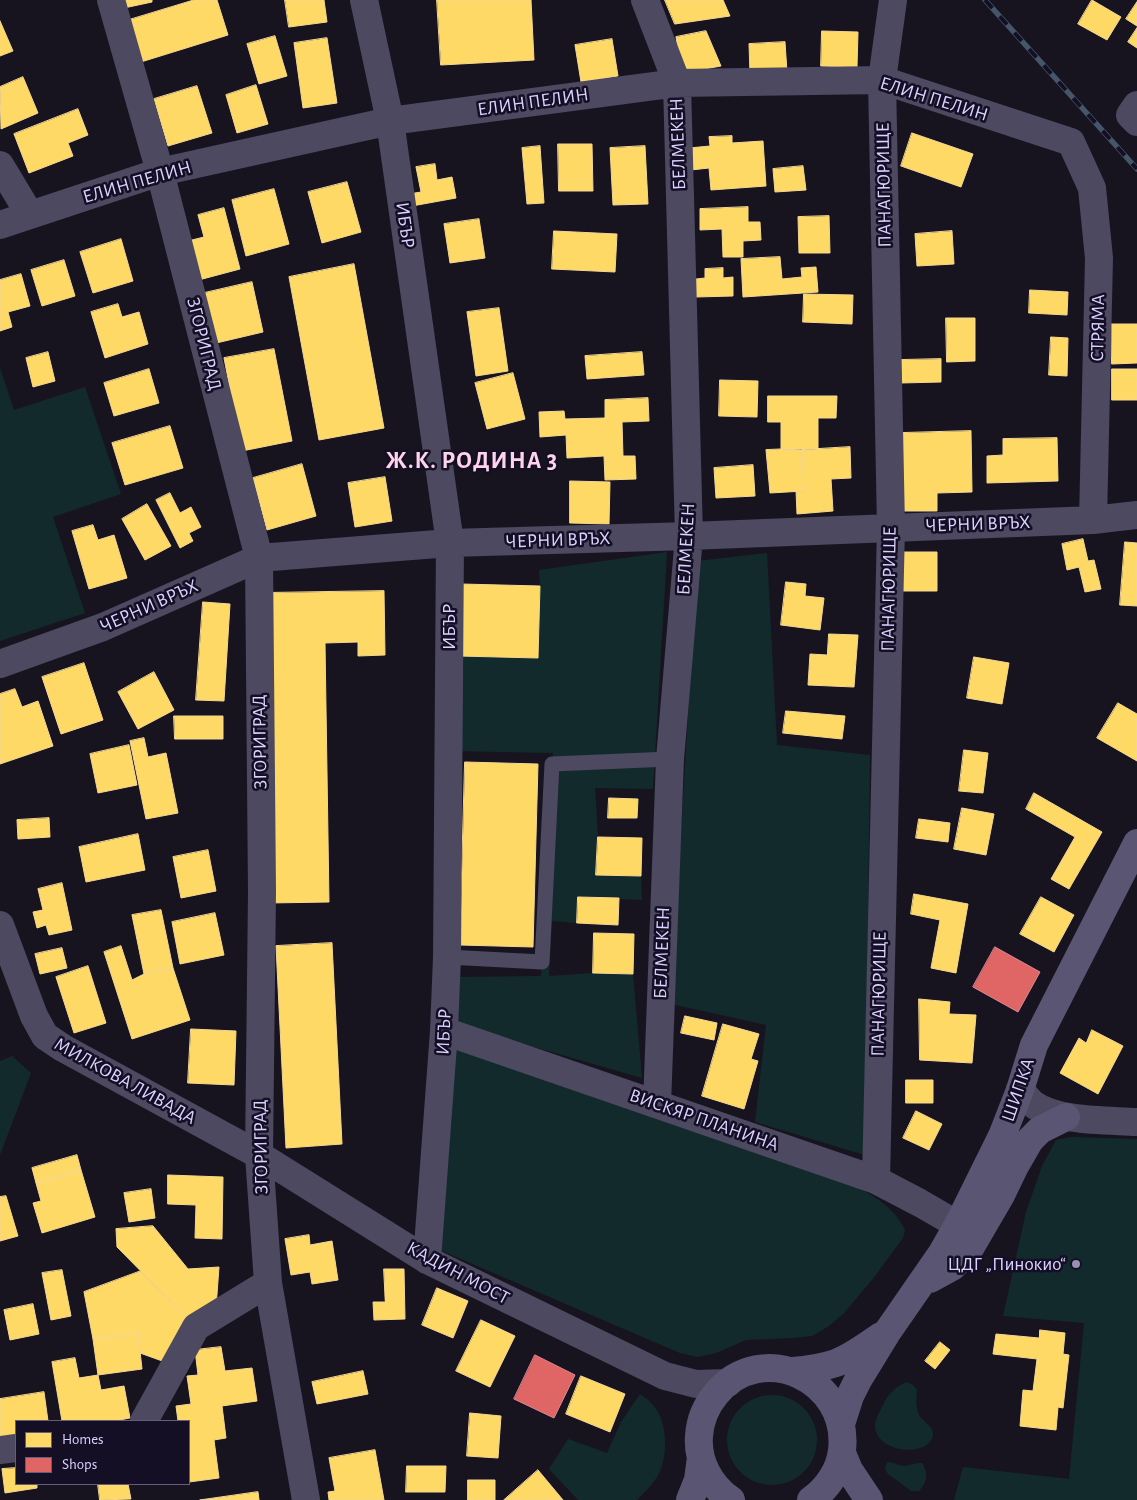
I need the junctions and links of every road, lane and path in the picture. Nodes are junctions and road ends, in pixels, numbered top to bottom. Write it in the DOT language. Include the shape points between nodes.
graph roads {
  1 [pos="111,0"];
  2 [pos="364,0"];
  3 [pos="645,0"];
  4 [pos="893,0"];
  5 [pos="882,80"];
  6 [pos="677,83"];
  7 [pos="390,121"];
  8 [pos="1071,142"];
  9 [pos="0,165"];
  10 [pos="160,172"];
  11 [pos="30,215"];
  12 [pos="0,225"];
  13 [pos="1137,515"];
  14 [pos="1093,520"];
  15 [pos="891,527"];
  16 [pos="689,536"];
  17 [pos="450,543"];
  18 [pos="259,558"];
  19 [pos="0,664"];
  20 [pos="670,760"];
  21 [pos="1137,843"];
  22 [pos="0,924"];
  23 [pos="447,957"];
  24 [pos="444,1031"];
  25 [pos="1020,1090"];
  26 [pos="657,1104"];
  27 [pos="1066,1117"];
  28 [pos="1137,1122"];
  29 [pos="259,1155"];
  30 [pos="876,1180"];
  31 [pos="958,1224"];
  32 [pos="427,1260"];
  33 [pos="268,1283"];
  34 [pos="922,1283"];
  35 [pos="888,1331"];
  36 [pos="792,1371"];
  37 [pos="664,1376"];
  38 [pos="728,1382"];
  39 [pos="145,1420"];
  40 [pos="841,1424"];
  41 [pos="700,1427"];
  42 [pos="15,1448"];
  43 [pos="0,1450"];
  44 [pos="842,1453"];
  45 [pos="701,1457"];
  46 [pos="306,1500"];
  47 [pos="690,1500"];
  48 [pos="731,1500"];
  49 [pos="810,1500"];
  50 [pos="869,1500"];
  1 -- 10 [label="street, ЗГОРИГРАД"];
  2 -- 7 [label="street, ИБЪР"];
  3 -- 6 [label="street, БЕЛМЕКЕН"];
  4 -- 5 [label="street, ПАНАГЮРИЩЕ"];
  5 -- 6 [label="street, ЕЛИН ПЕЛИН"];
  5 -- 8 [label="street, ЕЛИН ПЕЛИН"];
  5 -- 15 [label="street, ПАНАГЮРИЩЕ"];
  6 -- 7 [label="street, ЕЛИН ПЕЛИН"];
  6 -- 16 [label="street, БЕЛМЕКЕН"];
  7 -- 10 [label="street, ЕЛИН ПЕЛИН"];
  7 -- 17 [label="street, ИБЪР"];
  8 -- 14 [label="street, СТРЯМА" via="1092,188 1099,258"];
  9 -- 11 [label="street"];
  10 -- 11 [label="street, ЕЛИН ПЕЛИН"];
  10 -- 18 [label="street, ЗГОРИГРАД"];
  11 -- 12 [label="street, ЕЛИН ПЕЛИН"];
  13 -- 14 [label="street, ЧЕРНИ ВРЪХ"];
  14 -- 15 [label="street, ЧЕРНИ ВРЪХ"];
  15 -- 16 [label="street, ЧЕРНИ ВРЪХ"];
  15 -- 30 [label="street, ПАНАГЮРИЩЕ"];
  16 -- 17 [label="street, ЧЕРНИ ВРЪХ"];
  16 -- 20 [label="street, БЕЛМЕКЕН"];
  17 -- 18 [label="street, ЧЕРНИ ВРЪХ"];
  17 -- 23 [label="street, ИБЪР"];
  18 -- 19 [label="street, ЧЕРНИ ВРЪХ" via="103,627"];
  18 -- 29 [label="street, ЗГОРИГРАД" via="262,892"];
  20 -- 23 [label="lane" via="552,764 542,962"];
  20 -- 26 [label="street, БЕЛМЕКЕН"];
  21 -- 25 [label="main road, ШИПКА" via="1034,1046"];
  22 -- 29 [label="street, МИЛКОВА ЛИВАДА" via="34,1016 45,1036"];
  23 -- 24 [label="street, ИБЪР"];
  24 -- 26 [label="street, ВИСКЯР ПЛАНИНА"];
  24 -- 32 [label="street, ИБЪР"];
  25 -- 27 [label="street" via="1045,1111"];
  25 -- 31 [label="main road, ШИПКА" via="1002,1136"];
  26 -- 30 [label="street, ВИСКЯР ПЛАНИНА"];
  27 -- 28 [label="street"];
  27 -- 34 [label="main road" via="1040,1130 1030,1140 969,1250 952,1267"];
  29 -- 32 [label="street, КАДИН МОСТ"];
  29 -- 33 [label="street, ЗГОРИГРАД"];
  30 -- 31 [label="street, ВИСКЯР ПЛАНИНА"];
  31 -- 34 [label="main road, ШИПКА"];
  32 -- 37 [label="street, КАДИН МОСТ"];
  33 -- 39 [label="street" via="196,1327"];
  33 -- 46 [label="street, ЗГОРИГРАД"];
  34 -- 35 [label="main road, ШИПКА"];
  35 -- 36 [label="main road, ШИПКА" via="848,1358 816,1369"];
  35 -- 40 [label="main road, ШИПКА" via="858,1380"];
  36 -- 38 [label="main road, ШИПКА" via="758,1369"];
  36 -- 40 [label="main road, ШИПКА" via="823,1391"];
  37 -- 38 [label="street, КАДИН МОСТ" via="696,1384"];
  37 -- 41 [label="street, КАДИН МОСТ" via="688,1400"];
  38 -- 41 [label="main road, ШИПКА" via="707,1407"];
  40 -- 44 [label="main road, ШИПКА"];
  41 -- 45 [label="main road, ШИПКА"];
  42 -- 43 [label="street"];
  44 -- 49 [label="main road, ШИПКА" via="825,1488"];
  44 -- 50 [label="main road"];
  45 -- 47 [label="main road, ШИПКА" via="698,1480"];
  45 -- 48 [label="main road, ШИПКА" via="714,1485"];
}
